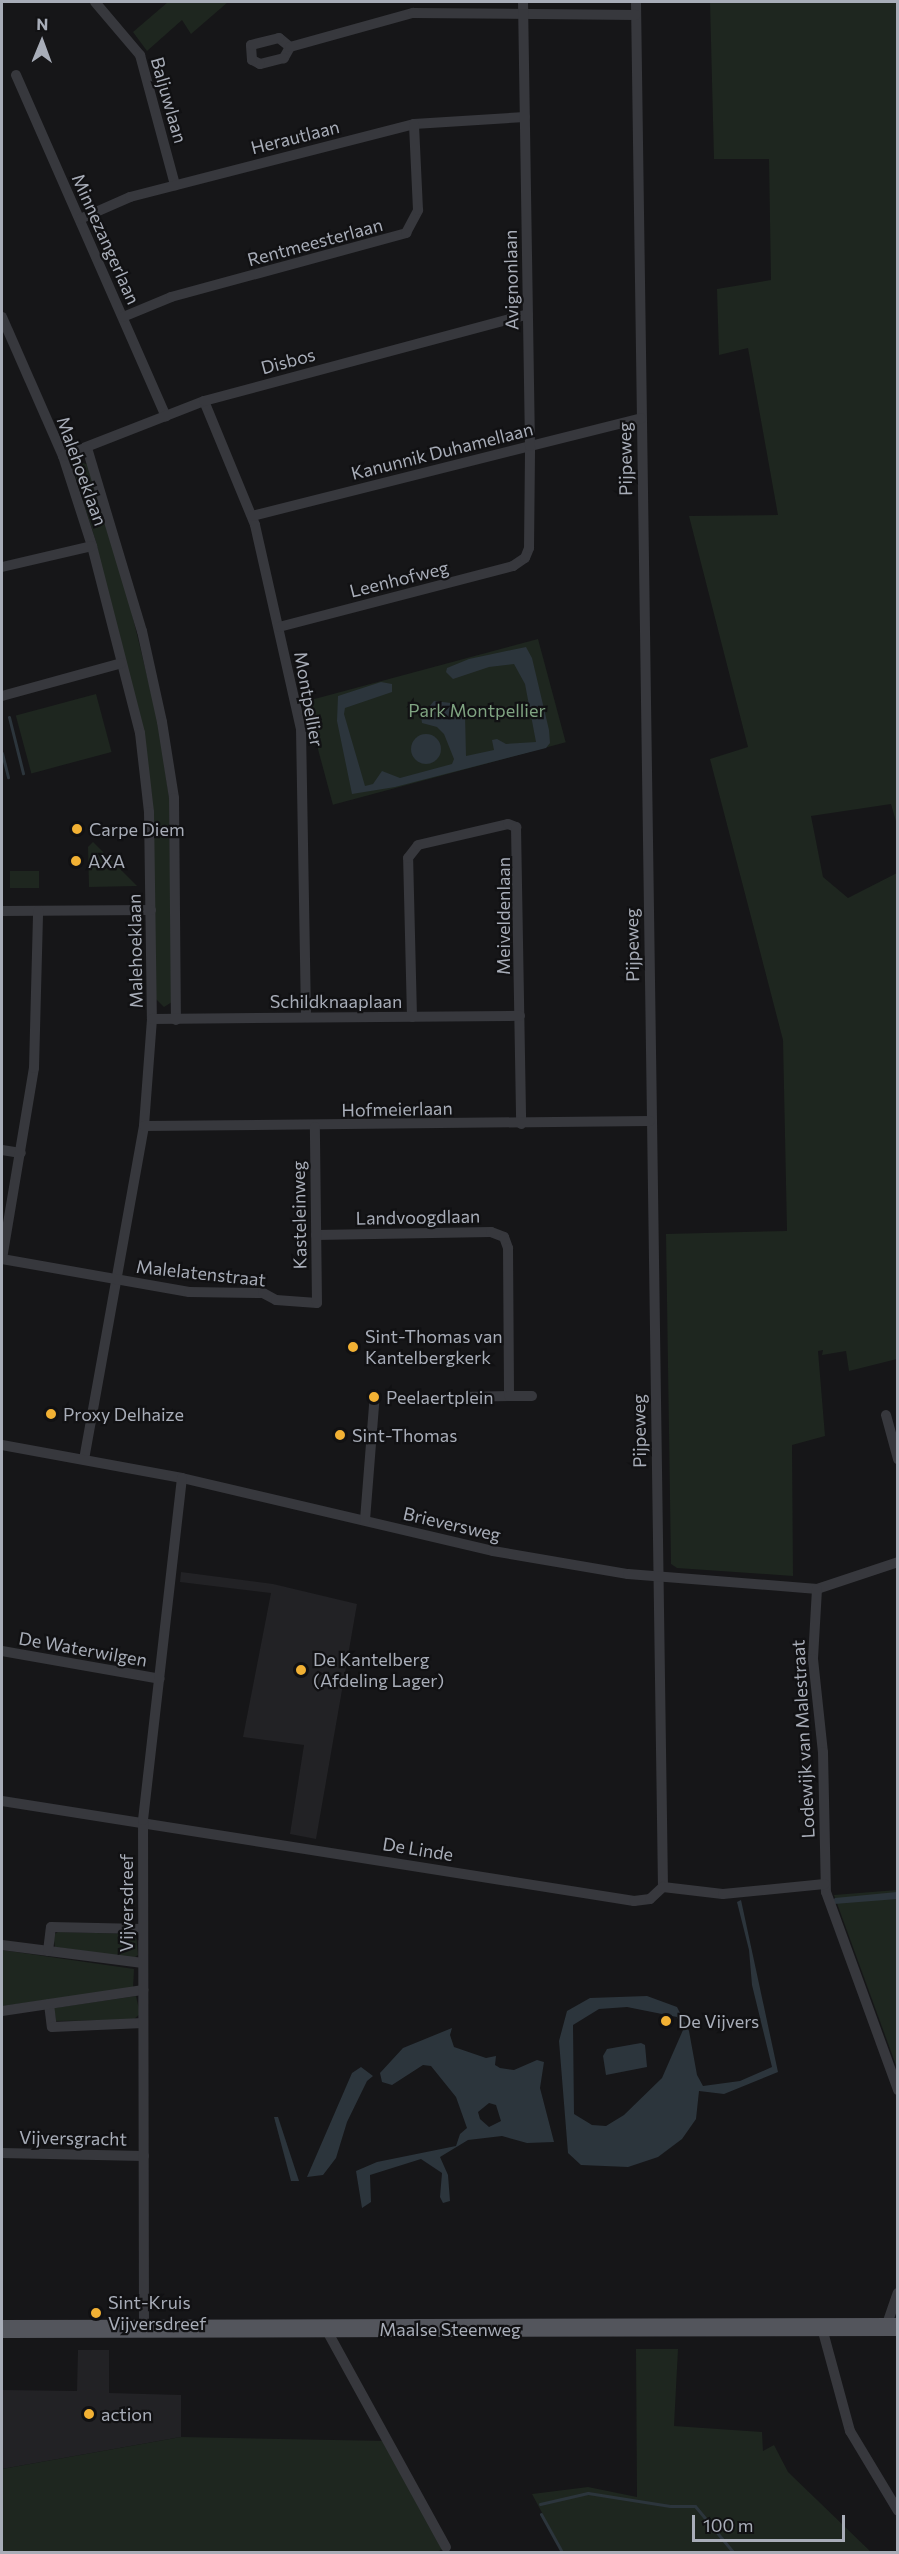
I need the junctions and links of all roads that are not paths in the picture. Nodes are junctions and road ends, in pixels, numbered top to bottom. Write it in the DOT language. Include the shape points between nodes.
graph roads {
  1 [pos="95,2"];
  2 [pos="413,2"];
  3 [pos="636,2"];
  4 [pos="523,7"];
  5 [pos="413,13"];
  6 [pos="636,15"];
  7 [pos="290,47"];
  8 [pos="16,75"];
  9 [pos="525,117"];
  10 [pos="414,124"];
  11 [pos="175,185"];
  12 [pos="80,219"];
  13 [pos="528,314"];
  14 [pos="2,317"];
  15 [pos="123,317"];
  16 [pos="204,401"];
  17 [pos="166,416"];
  18 [pos="641,418"];
  19 [pos="530,446"];
  20 [pos="87,448"];
  21 [pos="63,456"];
  22 [pos="252,516"];
  23 [pos="92,546"];
  24 [pos="525,558"];
  25 [pos="2,567"];
  26 [pos="279,627"];
  27 [pos="122,663"];
  28 [pos="2,696"];
  29 [pos="151,910"];
  30 [pos="2,911"];
  31 [pos="38,911"];
  32 [pos="520,1016"];
  33 [pos="306,1017"];
  34 [pos="412,1017"];
  35 [pos="152,1019"];
  36 [pos="176,1020"];
  37 [pos="650,1121"];
  38 [pos="521,1124"];
  39 [pos="144,1126"];
  40 [pos="315,1126"];
  41 [pos="2,1150"];
  42 [pos="21,1153"];
  43 [pos="316,1235"];
  44 [pos="2,1259"];
  45 [pos="116,1280"];
  46 [pos="316,1303"];
  47 [pos="375,1394"];
  48 [pos="509,1396"];
  49 [pos="532,1396"];
  50 [pos="471,1397"];
  51 [pos="886,1414"];
  52 [pos="2,1445"];
  53 [pos="897,1459"];
  54 [pos="84,1460"];
  55 [pos="182,1478"];
  56 [pos="365,1520"];
  57 [pos="897,1562"];
  58 [pos="656,1577"];
  59 [pos="817,1589"];
  60 [pos="2,1651"];
  61 [pos="160,1679"];
  62 [pos="2,1801"];
  63 [pos="143,1820"];
  64 [pos="825,1884"];
  65 [pos="663,1887"];
  66 [pos="143,1929"];
  67 [pos="2,1945"];
  68 [pos="48,1951"];
  69 [pos="143,1963"];
  70 [pos="143,1990"];
  71 [pos="49,2004"];
  72 [pos="2,2011"];
  73 [pos="143,2023"];
  74 [pos="897,2090"];
  75 [pos="2,2152"];
  76 [pos="144,2156"];
  77 [pos="897,2293"];
  78 [pos="892,2327"];
  79 [pos="822,2328"];
  80 [pos="2,2329"];
  81 [pos="326,2329"];
  82 [pos="144,2330"];
  83 [pos="897,2511"];
  84 [pos="446,2547"];
  1 -- 11 [label="street, Baljuwlaan" via="140,55"];
  2 -- 5 [label="street"];
  3 -- 6 [label="street, Pijpeweg"];
  4 -- 5 [label="street"];
  4 -- 6 [label="street"];
  4 -- 9 [label="street, Avignonlaan"];
  5 -- 7 [label="street"];
  6 -- 18 [label="street, Pijpeweg"];
  8 -- 12 [label="street, Minnezangerlaan"];
  9 -- 10 [label="street, Herautlaan"];
  9 -- 13 [label="street, Avignonlaan"];
  10 -- 11 [label="street, Herautlaan"];
  10 -- 15 [label="street, Rentmeesterlaan" via="418,210 406,233 171,297"];
  11 -- 12 [label="street, Herautlaan" via="130,197"];
  12 -- 15 [label="street, Minnezangerlaan"];
  13 -- 16 [label="street, Disbos"];
  13 -- 19 [label="street, Avignonlaan"];
  14 -- 21 [label="street, Malehoeklaan"];
  15 -- 17 [label="street, Minnezangerlaan"];
  16 -- 17 [label="street, Disbos"];
  16 -- 22 [label="street, Montpellier"];
  17 -- 20 [label="street, Disbos"];
  18 -- 19 [label="street, Kanunnik Duhamellaan"];
  18 -- 37 [label="street, Pijpeweg"];
  19 -- 22 [label="street, Kanunnik Duhamellaan"];
  19 -- 24 [label="street, Avignonlaan" via="529,548"];
  20 -- 21 [label="street, Disbos"];
  20 -- 36 [label="street, Malehoeklaan" via="142,631 174,798"];
  21 -- 23 [label="street, Malehoeklaan"];
  22 -- 26 [label="street, Montpellier"];
  23 -- 25 [label="street"];
  23 -- 27 [label="street, Malehoeklaan"];
  24 -- 26 [label="street, Leenhofweg" via="513,566"];
  26 -- 33 [label="street, Montpellier" via="301,729"];
  27 -- 28 [label="street"];
  27 -- 29 [label="street, Malehoeklaan" via="140,733 149,812"];
  29 -- 31 [label="street"];
  29 -- 35 [label="street, Malehoeklaan"];
  30 -- 31 [label="street"];
  31 -- 42 [label="street" via="38,1026"];
  32 -- 34 [label="street, Schildknaaplaan"];
  32 -- 34 [label="street, Meiveldenlaan" via="516,827 508,824 418,845 408,858"];
  32 -- 38 [label="street, Meiveldenlaan"];
  33 -- 34 [label="street, Schildknaaplaan"];
  33 -- 36 [label="street, Schildknaaplaan"];
  35 -- 36 [label="street, Schildknaaplaan"];
  35 -- 39 [label="street, Malehoeklaan"];
  37 -- 38 [label="street, Hofmeierlaan"];
  37 -- 58 [label="street, Pijpeweg"];
  38 -- 40 [label="street, Hofmeierlaan"];
  39 -- 40 [label="street, Hofmeierlaan"];
  39 -- 45 [label="street, Malehoeklaan"];
  40 -- 43 [label="street, Kasteleinweg"];
  41 -- 42 [label="street"];
  42 -- 44 [label="street"];
  43 -- 46 [label="street, Kasteleinweg"];
  43 -- 48 [label="street, Landvoogdlaan" via="491,1232 504,1237 508,1248"];
  44 -- 45 [label="street, Malelatenstraat"];
  45 -- 46 [label="street, Malelatenstraat" via="189,1293 263,1293 276,1300"];
  45 -- 54 [label="street, Malehoeklaan"];
  47 -- 56 [label="street"];
  48 -- 49 [label="street"];
  48 -- 50 [label="street"];
  51 -- 53 [label="street"];
  52 -- 54 [label="street, Brieversweg"];
  54 -- 55 [label="street, Brieversweg"];
  55 -- 56 [label="street, Brieversweg"];
  55 -- 61 [label="street, Vijversdreef"];
  56 -- 58 [label="street, Brieversweg" via="493,1551"];
  57 -- 59 [label="street, Brieversweg"];
  58 -- 59 [label="street, Brieversweg"];
  58 -- 65 [label="street, Pijpeweg"];
  59 -- 64 [label="street, Lodewijk van Malestraat" via="813,1659 823,1752"];
  60 -- 61 [label="street, De Waterwilgen"];
  61 -- 63 [label="street, Vijversdreef"];
  62 -- 63 [label="street, De Linde"];
  63 -- 65 [label="street, De Linde" via="634,1901 651,1899"];
  63 -- 66 [label="street, Vijversdreef"];
  64 -- 65 [label="street" via="723,1894"];
  64 -- 74 [label="street, Lodewijk van Malestraat" via="834,1921"];
  66 -- 68 [label="street" via="51,1927"];
  66 -- 69 [label="street, Vijversdreef"];
  67 -- 68 [label="street"];
  68 -- 69 [label="street"];
  69 -- 70 [label="street, Vijversdreef"];
  70 -- 71 [label="street"];
  70 -- 73 [label="street, Vijversdreef"];
  71 -- 72 [label="street"];
  71 -- 73 [label="street" via="52,2027"];
  73 -- 76 [label="street, Vijversdreef"];
  75 -- 76 [label="street, Vijversgracht"];
  76 -- 82 [label="street, Vijversdreef"];
  77 -- 78 [label="street"];
  78 -- 79 [label="main road, Maalse Steenweg"];
  79 -- 81 [label="main road, Maalse Steenweg"];
  79 -- 83 [label="street" via="850,2431"];
  80 -- 82 [label="main road, Maalse Steenweg"];
  81 -- 82 [label="main road, Maalse Steenweg"];
  81 -- 84 [label="street"];
}
